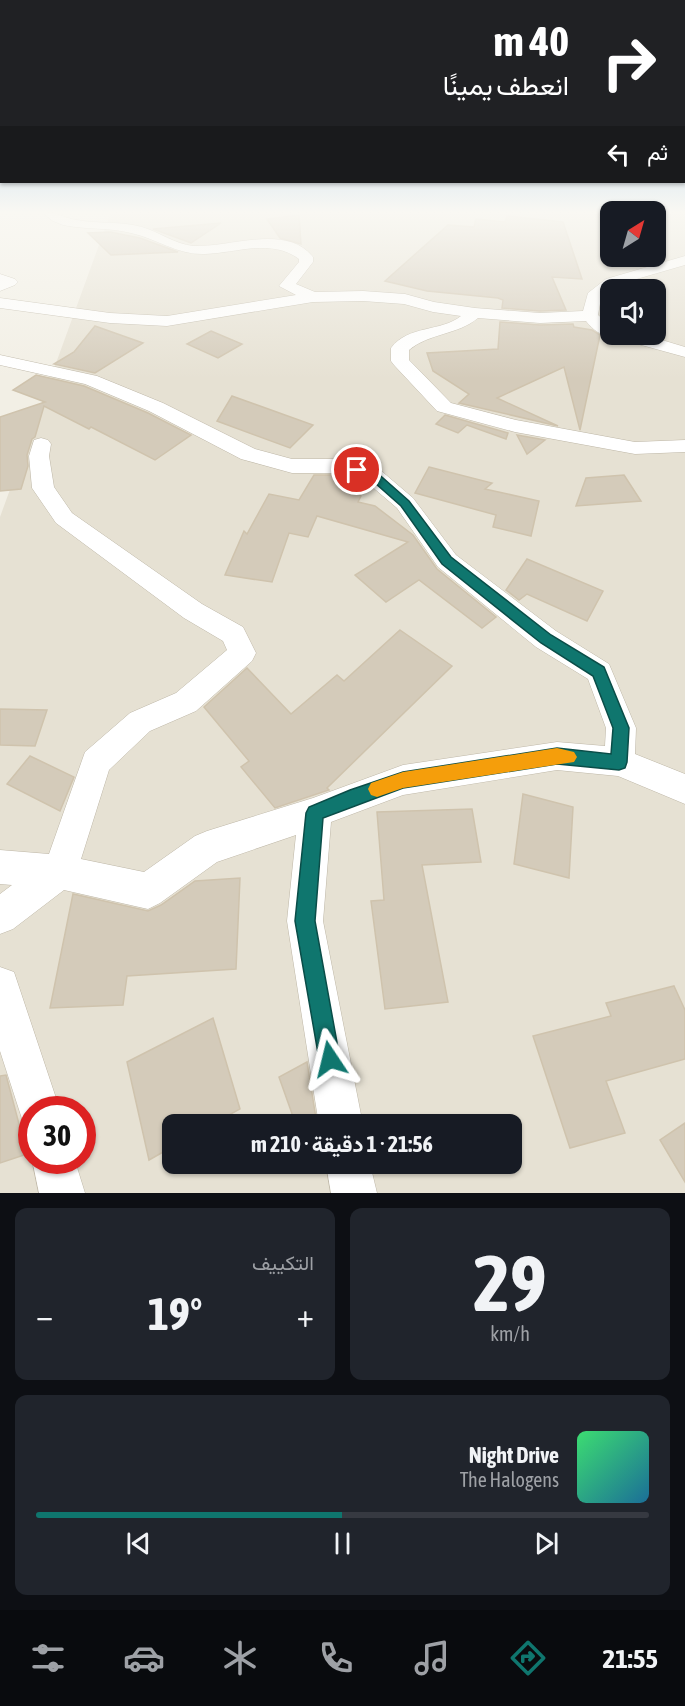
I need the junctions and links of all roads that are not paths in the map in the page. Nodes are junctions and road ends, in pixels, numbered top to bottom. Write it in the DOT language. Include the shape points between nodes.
graph roads {
  1 [pos="302,268"];
  2 [pos="659,268"];
  3 [pos="0,278"];
  4 [pos="0,286"];
  5 [pos="313,297"];
  6 [pos="0,303"];
  7 [pos="475,313"];
  8 [pos="590,316"];
  9 [pos="600,327"];
  10 [pos="660,345"];
  11 [pos="685,352"];
  12 [pos="0,360"];
  13 [pos="41,444"];
  14 [pos="685,446"];
  15 [pos="619,762"];
  16 [pos="685,789"];
  17 [pos="315,813"];
  18 [pos="0,867"];
  19 [pos="60,872"];
  20 [pos="0,916"];
  21 [pos="0,986"];
  22 [pos="35,1096"];
  23 [pos="339,1114"];
  24 [pos="57,1174"];
  25 [pos="350,1174"];
  26 [pos="62,1193"];
  27 [pos="354,1193"];
  1 -- 5 [label="street" via="287,286"];
  2 -- 8 [label="street" via="611,282 593,296"];
  3 -- 4 [label="street" via="10,282"];
  5 -- 6 [label="street" via="167,321 110,318"];
  5 -- 7 [label="street" via="405,298"];
  7 -- 8 [label="street" via="540,318"];
  7 -- 14 [label="street" via="458,325 430,330 399,348 400,361 444,407 515,426 635,448"];
  8 -- 9 [label="street"];
  10 -- 11 [label="street"];
  12 -- 15 [label="street" via="92,380 156,407 248,454 292,466 342,466 371,474 405,503 447,561 546,639 599,672 621,728"];
  13 -- 19 [label="street" via="44,488 64,518 193,611 234,634 242,653 186,702 140,722 96,762"];
  15 -- 16 [label="street"];
  15 -- 17 [label="street" via="557,756 403,780"];
  17 -- 19 [label="street" via="207,848 148,891"];
  17 -- 23 [label="street" via="305,921"];
  18 -- 19 [label="street"];
  19 -- 20 [label="street"];
  21 -- 22 [label="street"];
  24 -- 26 [label="street"];
  25 -- 27 [label="street"];
}
